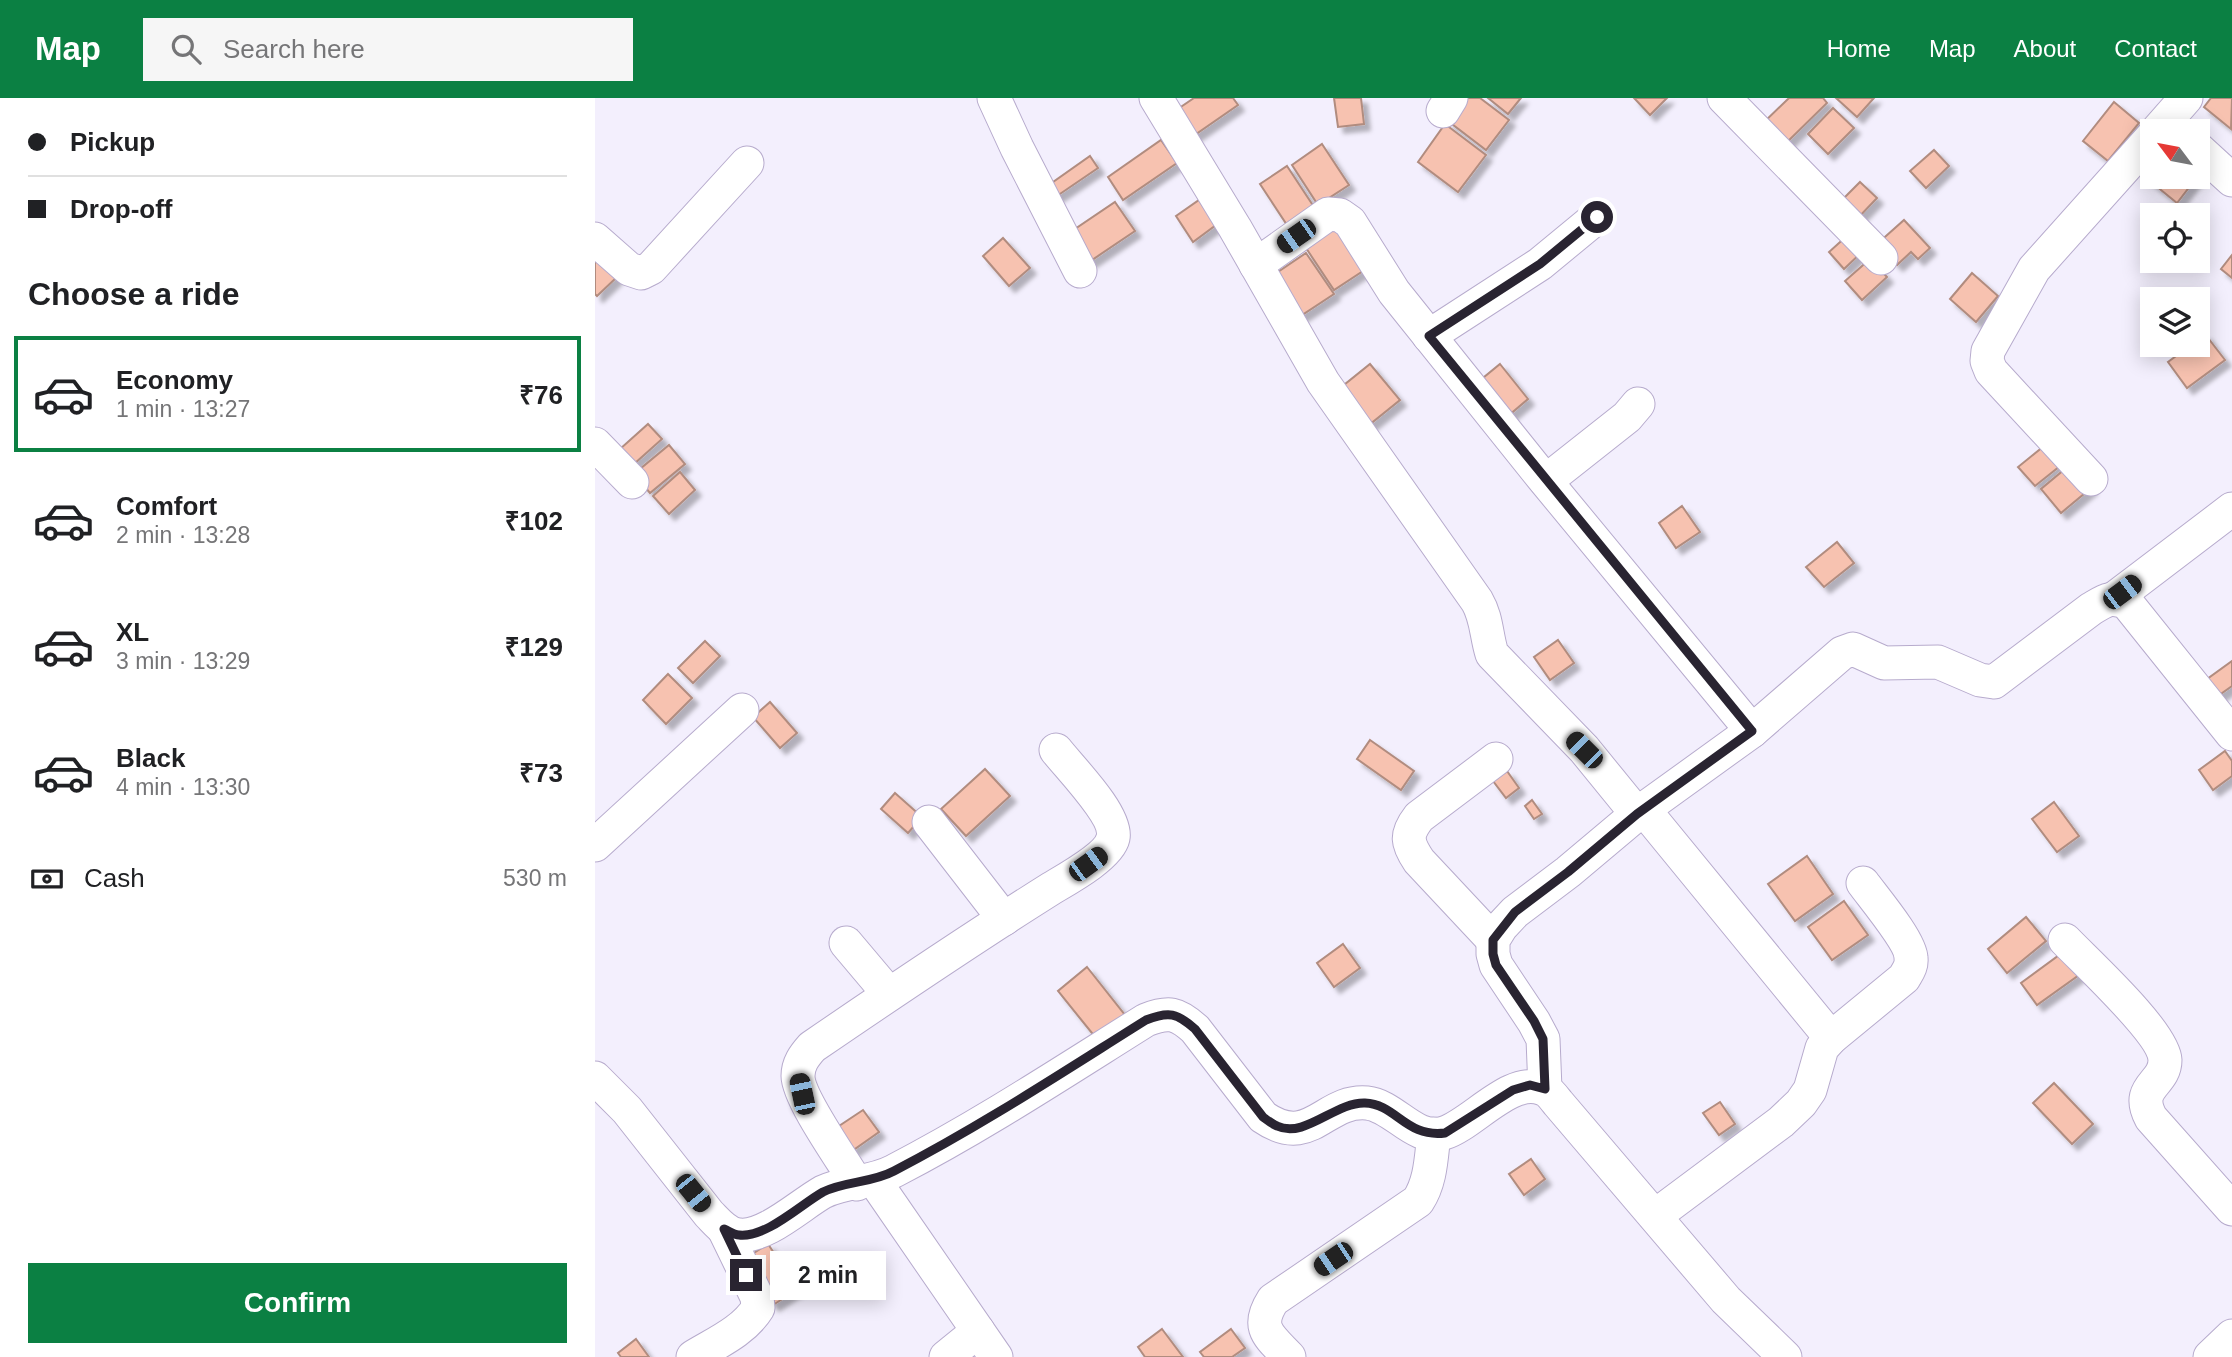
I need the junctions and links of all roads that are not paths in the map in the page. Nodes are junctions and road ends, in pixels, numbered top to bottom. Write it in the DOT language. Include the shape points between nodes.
graph roads {
  1 [pos="993,98"];
  2 [pos="1156,98"];
  3 [pos="1724,98"];
  4 [pos="2140,154"];
  5 [pos="2210,160"];
  6 [pos="747,163"];
  7 [pos="2232,180"];
  8 [pos="1597,217"];
  9 [pos="595,239"];
  10 [pos="1881,258"];
  11 [pos="1256,265"];
  12 [pos="1080,271"];
  13 [pos="1429,336"];
  14 [pos="1638,404"];
  15 [pos="595,444"];
  16 [pos="2091,479"];
  17 [pos="1546,481"];
  18 [pos="632,482"];
  19 [pos="2232,509"];
  20 [pos="2115,598"];
  21 [pos="742,710"];
  22 [pos="1752,731"];
  23 [pos="2232,734"];
  24 [pos="1056,750"];
  25 [pos="1496,759"];
  26 [pos="1637,814"];
  27 [pos="929,822"];
  28 [pos="595,845"];
  29 [pos="1863,883"];
  30 [pos="1004,919"];
  31 [pos="1493,940"];
  32 [pos="2065,940"];
  33 [pos="846,943"];
  34 [pos="889,994"];
  35 [pos="1831,1038"];
  36 [pos="595,1078"];
  37 [pos="1545,1089"];
  38 [pos="1434,1134"];
  39 [pos="865,1182"];
  40 [pos="2232,1209"];
  41 [pos="1655,1216"];
  42 [pos="724,1229"];
  43 [pos="2232,1336"];
  44 [pos="987,1344"];
  45 [pos="693,1357"];
  46 [pos="946,1357"];
  47 [pos="1289,1357"];
  48 [pos="1785,1357"];
  49 [pos="2210,1357"];
  1 -- 12 [label="street"];
  2 -- 11 [label="street"];
  3 -- 10 [label="street"];
  4 -- 16 [label="street" via="2034,269 1988,351 1991,371"];
  5 -- 7 [label="street"];
  6 -- 9 [label="street" via="651,268 641,273 629,269"];
  8 -- 13 [label="street" via="1540,264"];
  11 -- 13 [label="street" via="1328,214 1340,215 1350,222 1394,292"];
  11 -- 26 [label="street" via="1323,382 1483,611 1492,654 1584,750"];
  13 -- 17 [label="street"];
  14 -- 17 [label="street"];
  15 -- 18 [label="street"];
  17 -- 22 [label="street"];
  19 -- 20 [label="street"];
  20 -- 22 [label="street" via="2091,609 1994,682 1938,662 1884,663 1853,649 1842,653"];
  20 -- 23 [label="street" via="2127,603"];
  21 -- 28 [label="street"];
  22 -- 26 [label="street"];
  24 -- 30 [label="street" via="1103,809 1113,827 1113,839 1083,868"];
  25 -- 31 [label="street" via="1419,817 1409,836 1410,848 1419,861"];
  26 -- 31 [label="street" via="1515,912"];
  26 -- 35 [label="street" via="1650,817"];
  27 -- 30 [label="street"];
  29 -- 35 [label="street" via="1906,942 1912,955 1910,967 1904,978"];
  30 -- 34 [label="street"];
  31 -- 37 [label="street" via="1496,965 1543,1039"];
  32 -- 40 [label="street" via="2161,1045 2165,1060 2145,1106"];
  33 -- 34 [label="street"];
  34 -- 39 [label="street" via="812,1047 801,1060 798,1077 802,1094"];
  35 -- 41 [label="street" via="1822,1048 1810,1090 1801,1103"];
  36 -- 42 [label="street" via="627,1110"];
  37 -- 38 [label="street" via="1530,1085 1513,1090 1445,1133"];
  37 -- 41 [label="street"];
  38 -- 39 [label="street" via="1421,1133 1381,1107 1366,1103 1346,1106 1302,1127 1277,1126 1252,1104 1195,1029 1183,1018 1161,1014 892,1172"];
  38 -- 47 [label="street" via="1430,1170 1418,1201 1273,1300 1264,1314 1264,1328"];
  39 -- 42 [label="street" via="825,1191 751,1234 737,1236"];
  39 -- 44 [label="street"];
  41 -- 48 [label="street" via="1727,1300"];
  42 -- 45 [label="street" via="758,1308 741,1328"];
  43 -- 49 [label="street"];
  44 -- 46 [label="street"];
}
